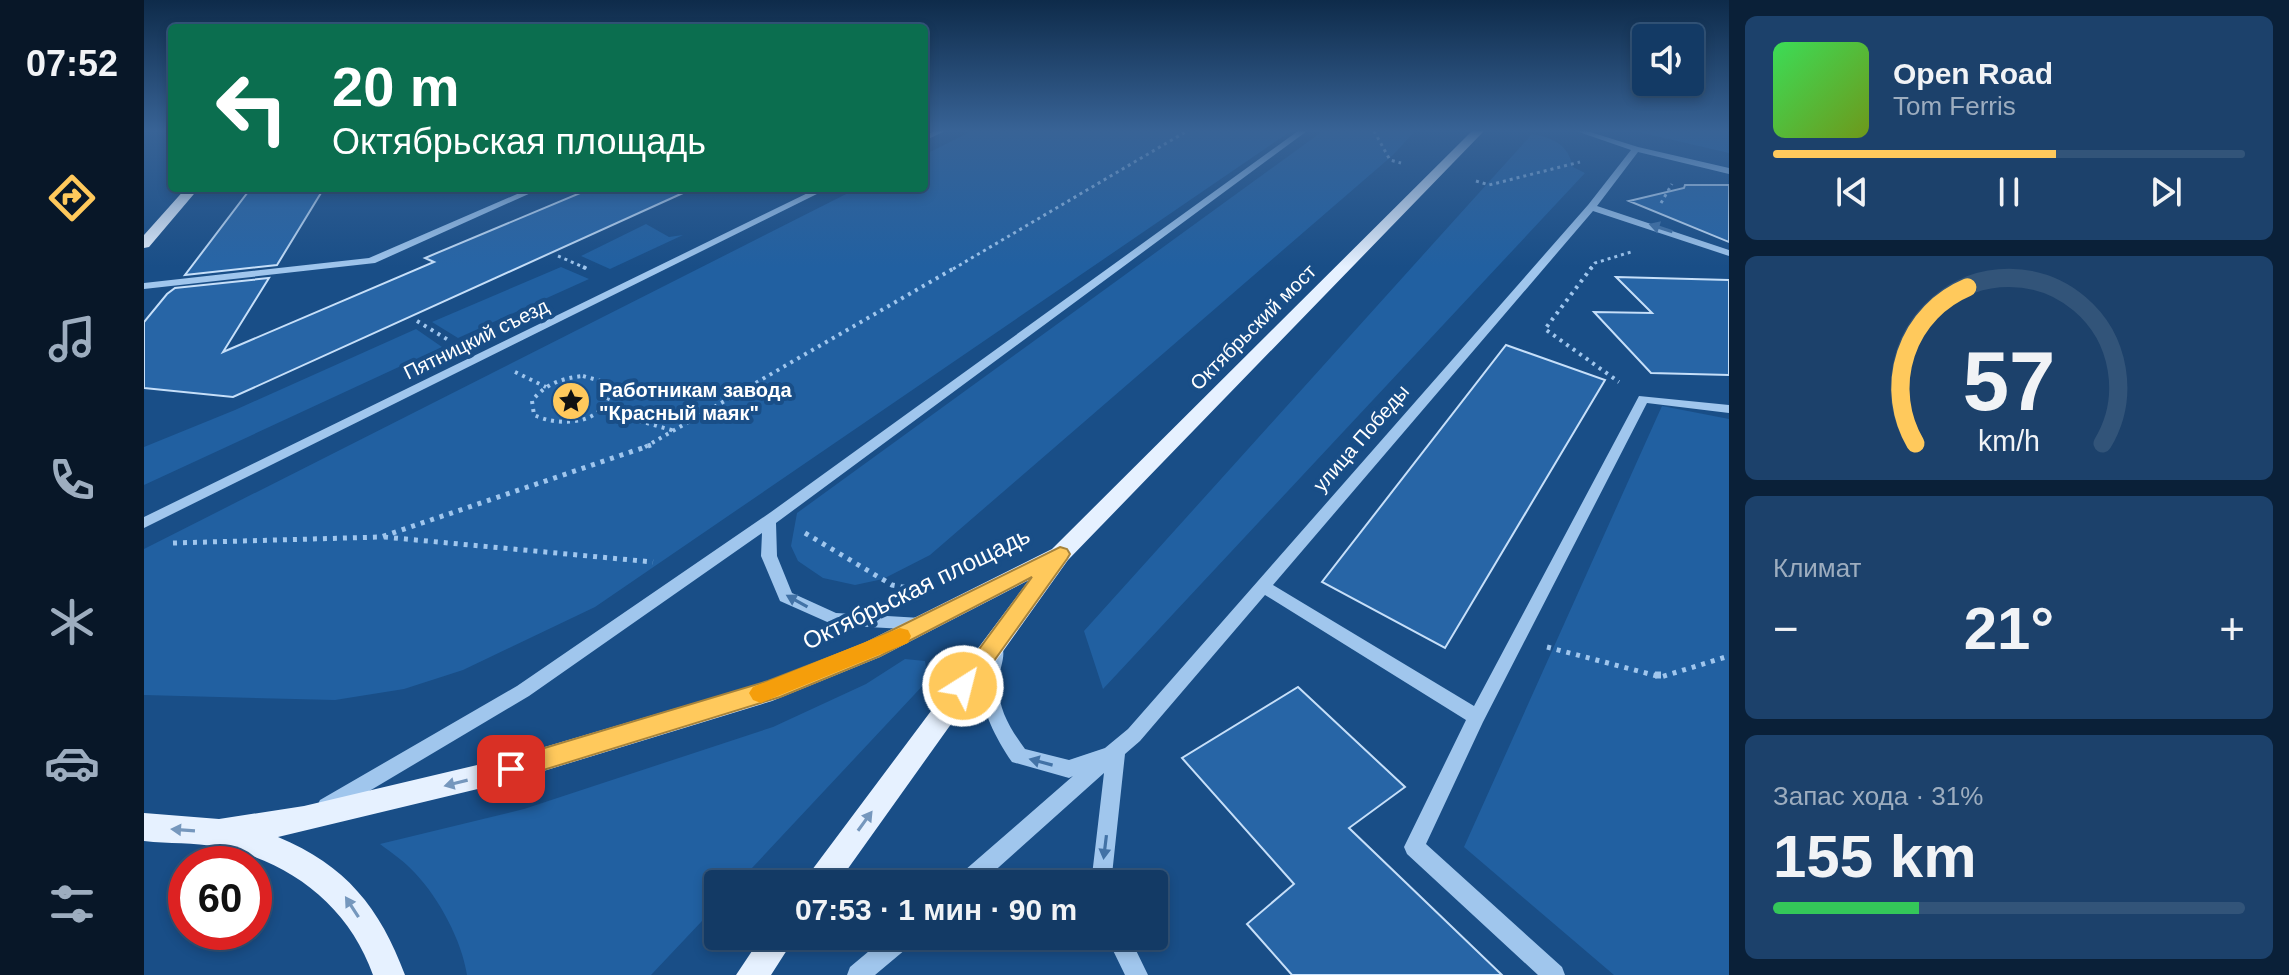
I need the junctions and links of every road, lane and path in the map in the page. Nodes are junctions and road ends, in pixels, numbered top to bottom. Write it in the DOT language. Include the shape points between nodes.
graph roads {
  1 [pos="1109,176"];
  2 [pos="1241,176"];
  3 [pos="1432,176"];
  4 [pos="1523,176"];
  5 [pos="1615,176"];
  6 [pos="1677,176"];
  7 [pos="1476,181"];
  8 [pos="190,192"];
  9 [pos="529,192"];
  10 [pos="817,192"];
  11 [pos="1591,207"];
  12 [pos="1656,227"];
  13 [pos="144,244"];
  14 [pos="1729,253"];
  15 [pos="558,256"];
  16 [pos="595,271"];
  17 [pos="144,286"];
  18 [pos="417,321"];
  19 [pos="458,346"];
  20 [pos="511,370"];
  21 [pos="546,387"];
  22 [pos="1643,399"];
  23 [pos="1729,409"];
  24 [pos="600,410"];
  25 [pos="676,431"];
  26 [pos="769,521"];
  27 [pos="144,523"];
  28 [pos="381,537"];
  29 [pos="170,543"];
  30 [pos="1060,554"];
  31 [pos="655,562"];
  32 [pos="1264,587"];
  33 [pos="926,624"];
  34 [pos="1000,637"];
  35 [pos="1519,640"];
  36 [pos="1729,656"];
  37 [pos="1477,717"];
  38 [pos="1116,754"];
  39 [pos="304,819"];
  40 [pos="145,828"];
  41 [pos="219,833"];
  42 [pos="829,870"];
  43 [pos="980,870"];
  44 [pos="1103,870"];
  45 [pos="771,950"];
  46 [pos="887,950"];
  47 [pos="1124,950"];
  48 [pos="389,975"];
  49 [pos="752,975"];
  50 [pos="858,975"];
  51 [pos="1137,975"];
  52 [pos="1554,975"];
  1 -- 25 [label="path"];
  2 -- 26 [label="street"];
  3 -- 30 [label="main road, Октябрьский мост"];
  4 -- 7 [label="path" via="1489,185"];
  5 -- 11 [label="street, улица Победы"];
  6 -- 12 [label="path" via="1661,202"];
  8 -- 13 [label="main road"];
  9 -- 17 [label="street" via="371,261"];
  10 -- 27 [label="street, Пятницкий съезд"];
  11 -- 12 [label="street"];
  11 -- 32 [label="street, улица Победы"];
  14 -- 12 [label="street, one-way"];
  12 -- 22 [label="path" via="1642,248 1595,263 1545,329"];
  15 -- 16 [label="path"];
  18 -- 19 [label="path"];
  20 -- 21 [label="path"];
  21 -- 24 [label="path" via="583,376 604,382 611,395"];
  21 -- 24 [label="path" via="532,401 541,420 563,423"];
  22 -- 23 [label="street"];
  22 -- 35 [label="street"];
  24 -- 25 [label="path"];
  25 -- 28 [label="path" via="657,443"];
  33 -- 26 [label="street, one-way" via="834,619 786,597 769,556"];
  26 -- 39 [label="street" via="523,691"];
  28 -- 29 [label="path"];
  28 -- 31 [label="path"];
  30 -- 33 [label="main road, Октябрьская площадь"];
  30 -- 34 [label="main road, Октябрьская площадь"];
  32 -- 37 [label="street"];
  32 -- 38 [label="street, улица Победы"];
  33 -- 39 [label="main road, Октябрьская площадь, one-way" via="772,690 663,725 511,769"];
  38 -- 34 [label="street, one-way" via="1069,769 1019,756 993,718 988,679"];
  42 -- 34 [label="main road, Октябрьская площадь, one-way"];
  35 -- 36 [label="path" via="1661,677"];
  35 -- 37 [label="street"];
  37 -- 52 [label="street" via="1414,847"];
  38 -- 43 [label="street, улица Победы"];
  38 -- 44 [label="street, one-way"];
  39 -- 41 [label="main road, Октябрьская площадь"];
  41 -- 40 [label="main road, Октябрьская площадь, one-way"];
  48 -- 41 [label="main road, Октябрьская площадь, one-way" via="383,954 343,893 287,853"];
  45 -- 49 [label="main road"];
  46 -- 50 [label="street"];
  47 -- 51 [label="street"];
}
